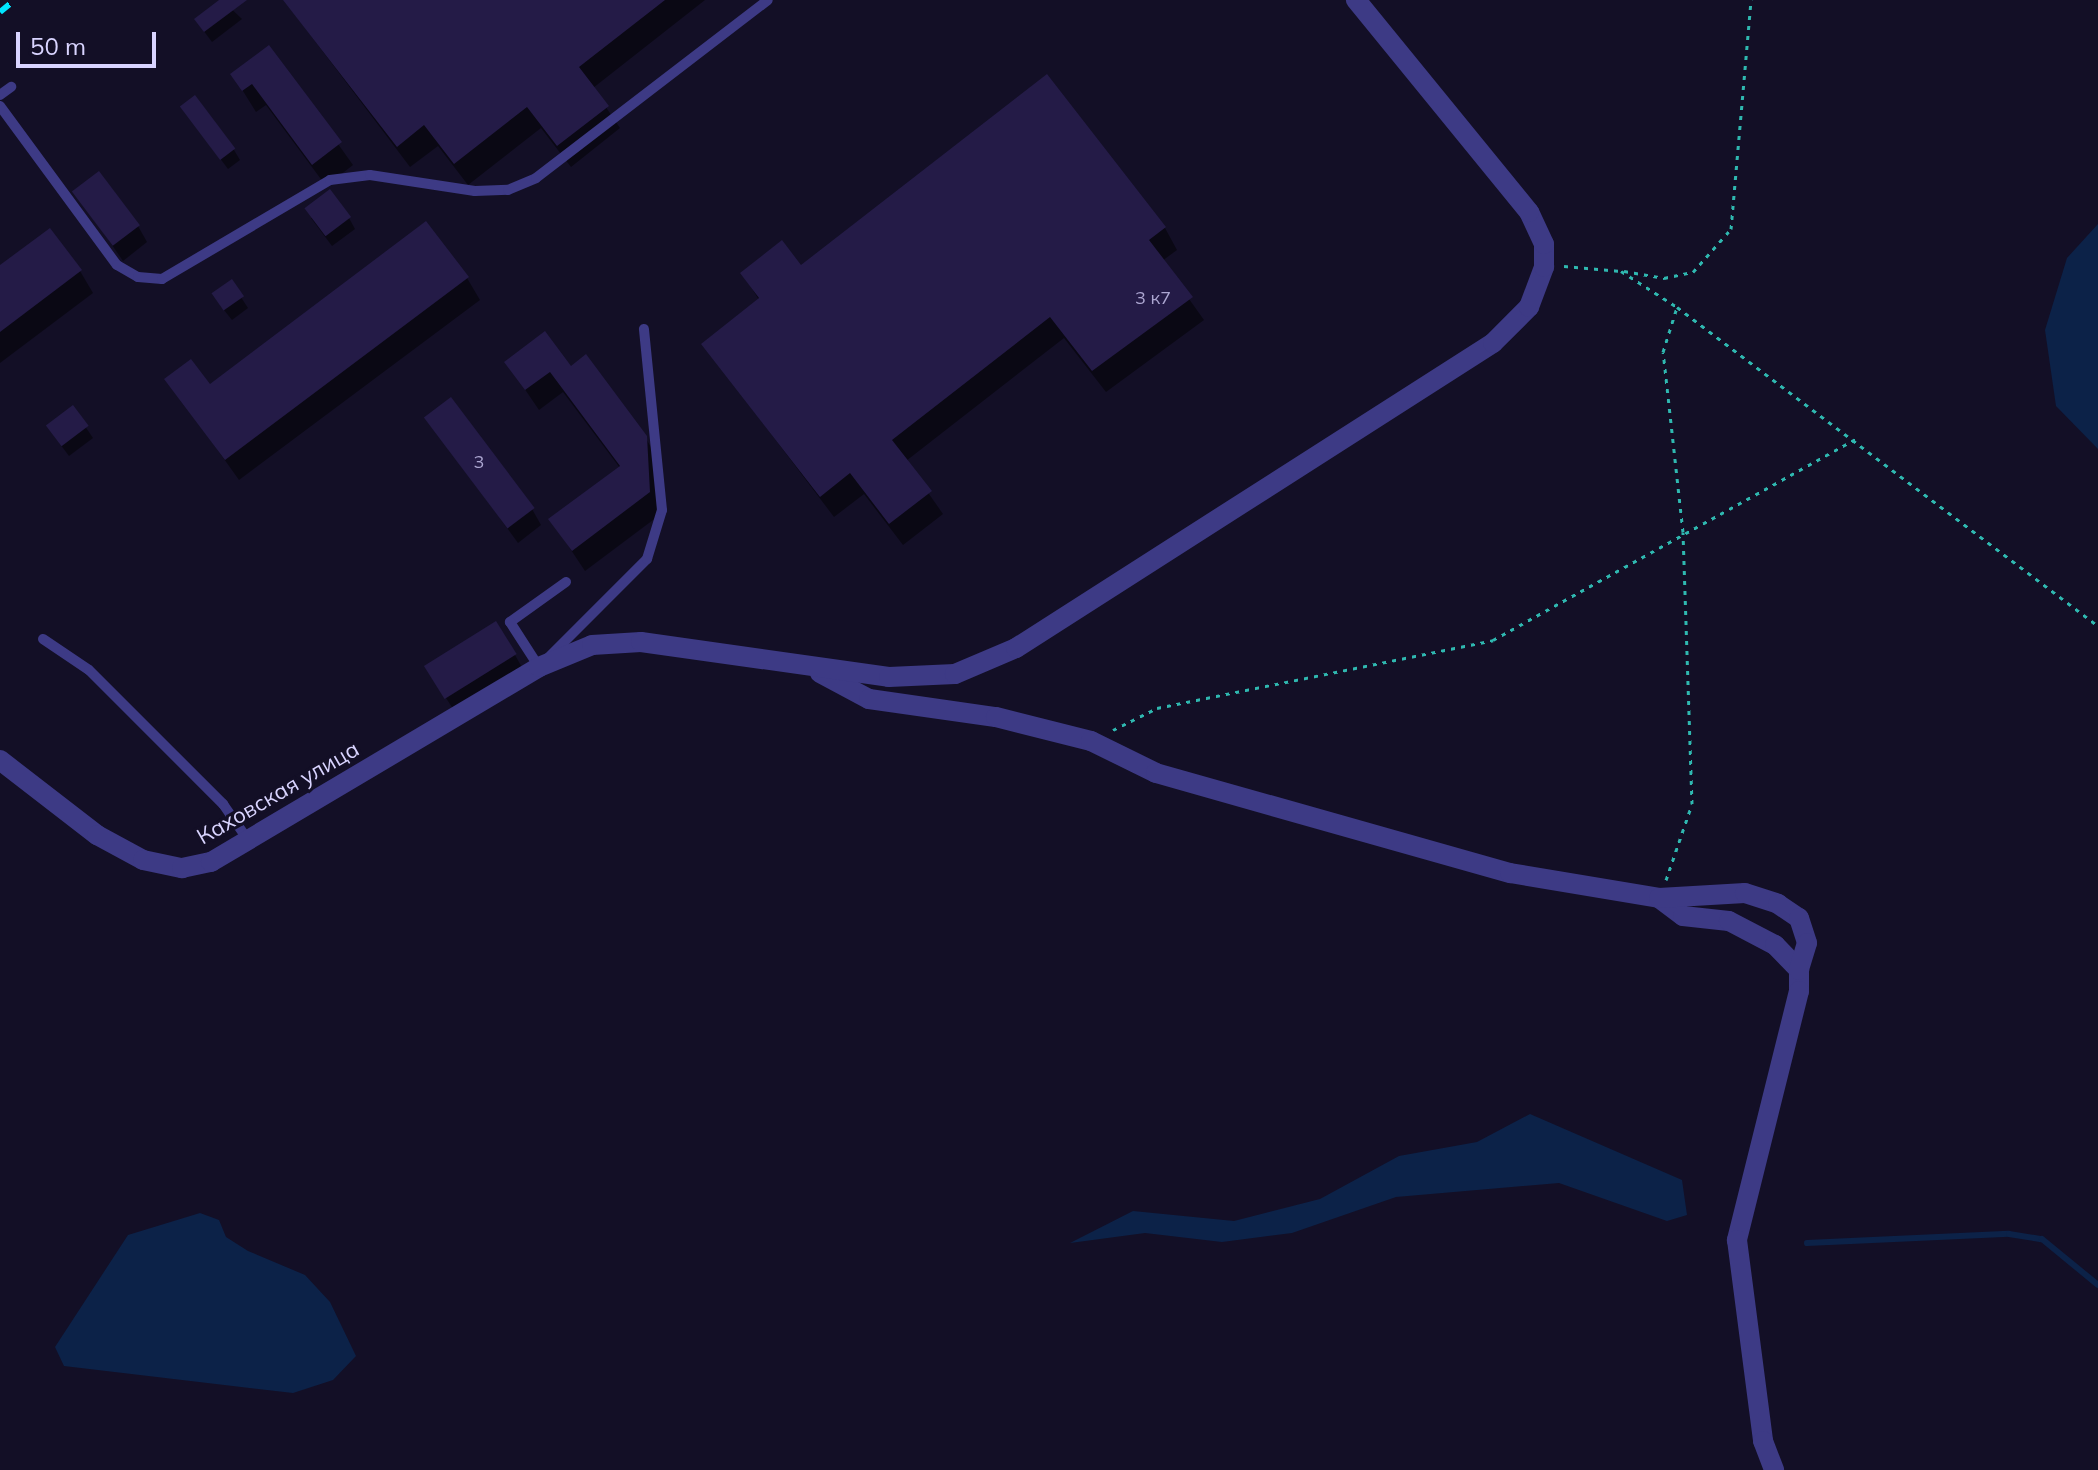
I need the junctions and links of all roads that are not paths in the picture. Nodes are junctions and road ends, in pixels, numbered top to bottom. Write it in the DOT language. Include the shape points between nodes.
graph roads {
  1 [pos="768,0"];
  2 [pos="1356,0"];
  3 [pos="11,87"];
  4 [pos="0,95"];
  5 [pos="0,106"];
  6 [pos="644,329"];
  7 [pos="566,582"];
  8 [pos="43,639"];
  9 [pos="539,667"];
  10 [pos="807,667"];
  11 [pos="0,760"];
  12 [pos="248,840"];
  13 [pos="1659,898"];
  14 [pos="1799,970"];
  15 [pos="1774,1470"];
  1 -- 5 [label="lane" via="536,178 508,190 475,191 370,175 330,180 162,279 117,265"];
  2 -- 10 [label="street, Каховская улица" via="1529,212 1544,244 1544,267 1529,307 1493,343 1016,648 955,674 889,677"];
  3 -- 4 [label="lane"];
  6 -- 9 [label="lane" via="662,510 650,547 609,602"];
  7 -- 9 [label="lane" via="510,622"];
  8 -- 12 [label="lane" via="89,670 223,804"];
  9 -- 10 [label="street, Каховская улица" via="592,645 641,642"];
  9 -- 12 [label="street, Каховская улица"];
  10 -- 13 [label="street" via="869,699 996,717 1091,741 1156,773 1510,873"];
  11 -- 12 [label="street, Каховская улица" via="143,860 182,868 211,862"];
  13 -- 14 [label="street" via="1683,916 1729,921 1775,945"];
  13 -- 14 [label="street" via="1745,893 1778,904 1799,918 1807,943"];
  14 -- 15 [label="street" via="1737,1240 1763,1441"];
}
